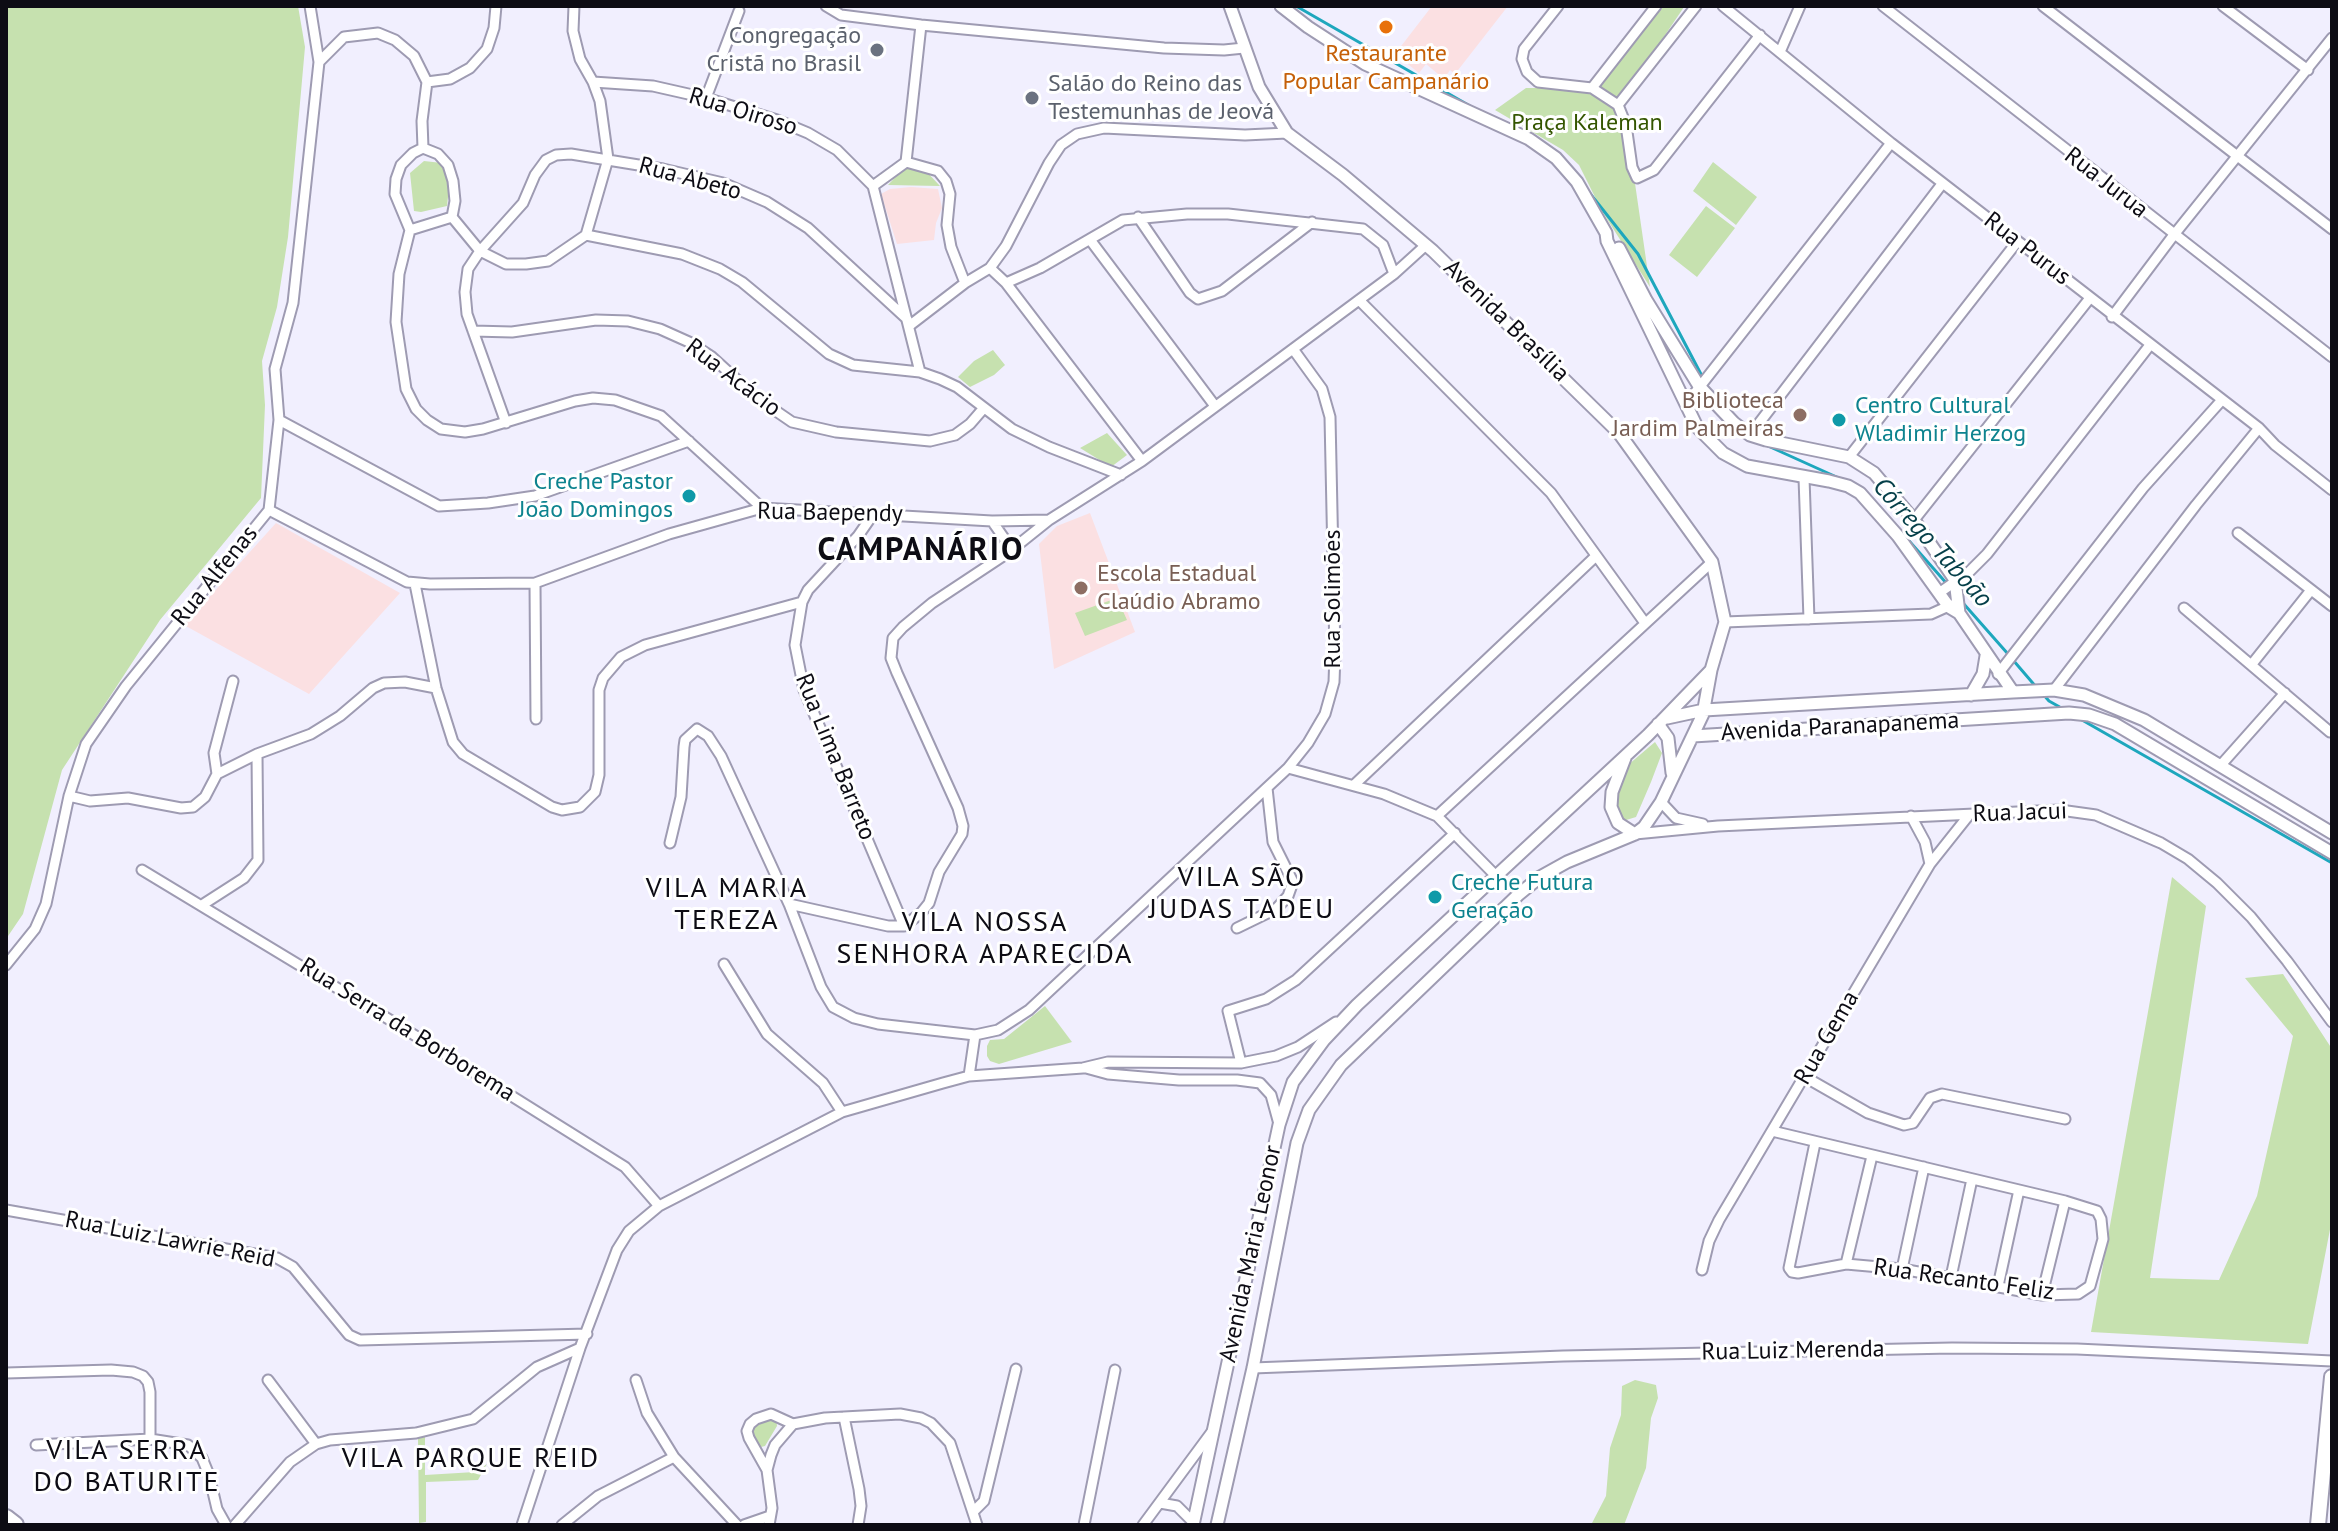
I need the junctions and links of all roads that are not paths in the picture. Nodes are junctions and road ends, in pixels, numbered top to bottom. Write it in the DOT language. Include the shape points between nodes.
graph roads {
  1 [pos="310,6"];
  2 [pos="496,6"];
  3 [pos="574,6"];
  4 [pos="826,6"];
  5 [pos="1230,6"];
  6 [pos="1282,6"];
  7 [pos="1558,6"];
  8 [pos="1656,6"];
  9 [pos="1696,6"];
  10 [pos="1723,6"];
  11 [pos="1800,6"];
  12 [pos="1883,6"];
  13 [pos="2043,6"];
  14 [pos="2223,6"];
  15 [pos="739,11"];
  16 [pos="921,25"];
  17 [pos="1760,35"];
  18 [pos="2332,38"];
  19 [pos="1244,48"];
  20 [pos="1780,52"];
  21 [pos="319,62"];
  22 [pos="2308,70"];
  23 [pos="427,82"];
  24 [pos="593,82"];
  25 [pos="1592,88"];
  26 [pos="706,98"];
  27 [pos="1618,105"];
  28 [pos="1287,133"];
  29 [pos="1891,143"];
  30 [pos="423,148"];
  31 [pos="2238,156"];
  32 [pos="608,159"];
  33 [pos="906,162"];
  34 [pos="1942,184"];
  35 [pos="873,186"];
  36 [pos="452,217"];
  37 [pos="1138,217"];
  38 [pos="1312,222"];
  39 [pos="2332,229"];
  40 [pos="410,230"];
  41 [pos="1606,233"];
  42 [pos="586,235"];
  43 [pos="2173,236"];
  44 [pos="1091,241"];
  45 [pos="2017,242"];
  46 [pos="1426,245"];
  47 [pos="480,251"];
  48 [pos="990,268"];
  49 [pos="1394,274"];
  50 [pos="965,283"];
  51 [pos="1006,283"];
  52 [pos="2090,298"];
  53 [pos="1359,300"];
  54 [pos="2112,317"];
  55 [pos="908,323"];
  56 [pos="473,331"];
  57 [pos="2150,345"];
  58 [pos="1293,349"];
  59 [pos="2332,357"];
  60 [pos="920,372"];
  61 [pos="1699,386"];
  62 [pos="2221,401"];
  63 [pos="1687,403"];
  64 [pos="1215,406"];
  65 [pos="983,409"];
  66 [pos="279,420"];
  67 [pos="506,423"];
  68 [pos="2259,428"];
  69 [pos="1750,435"];
  70 [pos="689,441"];
  71 [pos="1849,457"];
  72 [pos="1142,461"];
  73 [pos="1121,475"];
  74 [pos="1804,478"];
  75 [pos="2332,490"];
  76 [pos="762,508"];
  77 [pos="269,510"];
  78 [pos="874,513"];
  79 [pos="1049,520"];
  80 [pos="1914,520"];
  81 [pos="992,521"];
  82 [pos="2238,533"];
  83 [pos="1009,552"];
  84 [pos="1596,556"];
  85 [pos="1712,562"];
  86 [pos="1955,580"];
  87 [pos="535,583"];
  88 [pos="415,584"];
  89 [pos="2311,590"];
  90 [pos="1939,593"];
  91 [pos="802,602"];
  92 [pos="2332,606"];
  93 [pos="2184,608"];
  94 [pos="1954,610"];
  95 [pos="1809,619"];
  96 [pos="1725,622"];
  97 [pos="1645,623"];
  98 [pos="1986,655"];
  99 [pos="2252,664"];
  100 [pos="1711,670"];
  101 [pos="1998,674"];
  102 [pos="233,681"];
  103 [pos="436,688"];
  104 [pos="2054,690"];
  105 [pos="2013,692"];
  106 [pos="2285,693"];
  107 [pos="1971,695"];
  108 [pos="1704,710"];
  109 [pos="536,719"];
  110 [pos="1661,722"];
  111 [pos="2330,732"];
  112 [pos="1693,736"];
  113 [pos="257,754"];
  114 [pos="1627,754"];
  115 [pos="2220,766"];
  116 [pos="1288,768"];
  117 [pos="217,774"];
  118 [pos="1672,777"];
  119 [pos="1354,785"];
  120 [pos="1267,788"];
  121 [pos="69,796"];
  122 [pos="1661,802"];
  123 [pos="1969,815"];
  124 [pos="1437,816"];
  125 [pos="1911,816"];
  126 [pos="1718,826"];
  127 [pos="1455,833"];
  128 [pos="2332,833"];
  129 [pos="1635,834"];
  130 [pos="670,843"];
  131 [pos="2332,853"];
  132 [pos="1930,864"];
  133 [pos="142,870"];
  134 [pos="1496,876"];
  135 [pos="789,904"];
  136 [pos="202,905"];
  137 [pos="904,926"];
  138 [pos="1237,928"];
  139 [pos="724,964"];
  140 [pos="6,965"];
  141 [pos="1357,1005"];
  142 [pos="1386,1021"];
  143 [pos="2332,1022"];
  144 [pos="975,1035"];
  145 [pos="1241,1063"];
  146 [pos="1083,1068"];
  147 [pos="969,1076"];
  148 [pos="1805,1077"];
  149 [pos="842,1112"];
  150 [pos="2065,1119"];
  151 [pos="1279,1125"];
  152 [pos="1772,1131"];
  153 [pos="1815,1143"];
  154 [pos="1872,1156"];
  155 [pos="1924,1167"];
  156 [pos="1972,1179"];
  157 [pos="2019,1190"];
  158 [pos="2065,1201"];
  159 [pos="659,1206"];
  160 [pos="6,1210"];
  161 [pos="1256,1242"];
  162 [pos="1277,1245"];
  163 [pos="1846,1264"];
  164 [pos="1902,1269"];
  165 [pos="1702,1270"];
  166 [pos="1951,1277"];
  167 [pos="1998,1286"];
  168 [pos="2042,1295"];
  169 [pos="587,1334"];
  170 [pos="580,1348"];
  171 [pos="2332,1361"];
  172 [pos="1253,1368"];
  173 [pos="1016,1369"];
  174 [pos="1115,1370"];
  175 [pos="6,1373"];
  176 [pos="2332,1377"];
  177 [pos="268,1380"];
  178 [pos="636,1380"];
  179 [pos="844,1417"];
  180 [pos="793,1424"];
  181 [pos="1213,1430"];
  182 [pos="150,1439"];
  183 [pos="316,1444"];
  184 [pos="36,1445"];
  185 [pos="674,1457"];
  186 [pos="767,1470"];
  187 [pos="1160,1503"];
  188 [pos="973,1512"];
  189 [pos="6,1518"];
  190 [pos="770,1520"];
  191 [pos="1193,1524"];
  192 [pos="15,1525"];
  193 [pos="226,1525"];
  194 [pos="235,1525"];
  195 [pos="522,1525"];
  196 [pos="562,1525"];
  197 [pos="737,1525"];
  198 [pos="744,1525"];
  199 [pos="858,1525"];
  200 [pos="977,1525"];
  201 [pos="1084,1525"];
  202 [pos="1143,1525"];
  203 [pos="1217,1525"];
  204 [pos="2318,1525"];
  1 -- 21 [label="street, Rua Alfenas"];
  2 -- 23 [label="street" via="487,49 470,68 450,79"];
  3 -- 24 [label="street" via="573,31"];
  4 -- 16 [label="street" via="841,15"];
  5 -- 19 [label="street, Avenida Brasília"];
  6 -- 41 [label="street" via="1365,64 1529,139 1577,182"];
  7 -- 25 [label="street" via="1524,49 1527,72 1538,82"];
  8 -- 25 [label="street"];
  9 -- 27 [label="street"];
  10 -- 17 [label="street, Rua Purus"];
  11 -- 20 [label="street"];
  12 -- 43 [label="street, Rua Jurua"];
  13 -- 31 [label="street"];
  14 -- 22 [label="street"];
  15 -- 26 [label="street"];
  16 -- 19 [label="street" via="1164,48"];
  16 -- 33 [label="street"];
  17 -- 20 [label="street, Rua Purus"];
  17 -- 27 [label="street" via="1654,170 1637,178"];
  18 -- 22 [label="street"];
  19 -- 28 [label="street, Avenida Brasília" via="1259,87"];
  20 -- 29 [label="street, Rua Purus"];
  21 -- 23 [label="street" via="344,37 378,33 414,56"];
  21 -- 66 [label="street, Rua Alfenas" via="293,303 275,369"];
  22 -- 31 [label="street"];
  23 -- 30 [label="street"];
  24 -- 26 [label="street, Rua Oiroso" via="653,86"];
  24 -- 32 [label="street"];
  25 -- 27 [label="street"];
  26 -- 35 [label="street, Rua Oiroso" via="808,133 837,150"];
  28 -- 46 [label="street, Avenida Brasília"];
  28 -- 48 [label="street" via="1104,128 1077,134 1049,163"];
  29 -- 34 [label="street, Rua Purus"];
  29 -- 61 [label="street"];
  30 -- 36 [label="street" via="448,165 455,201"];
  30 -- 40 [label="street" via="401,165 396,179 395,194"];
  31 -- 39 [label="street"];
  31 -- 43 [label="street"];
  32 -- 42 [label="street"];
  32 -- 47 [label="street, Rua Abeto" via="571,154 546,160 523,203"];
  32 -- 55 [label="street, Rua Abeto" via="723,183 767,202 808,228"];
  33 -- 35 [label="street"];
  33 -- 50 [label="street" via="938,171 946,181 951,247"];
  34 -- 45 [label="street, Rua Purus"];
  34 -- 69 [label="street"];
  35 -- 55 [label="street"];
  36 -- 40 [label="street"];
  36 -- 47 [label="street"];
  37 -- 38 [label="street" via="1228,214"];
  37 -- 38 [label="street" via="1198,299 1222,291"];
  37 -- 44 [label="street" via="1105,229"];
  38 -- 49 [label="street" via="1372,234 1383,245"];
  40 -- 67 [label="street" via="399,274 396,322 406,389 416,409 441,429 465,432"];
  41 -- 61 [label="street"];
  41 -- 63 [label="street"];
  42 -- 47 [label="street" via="548,261 506,264"];
  42 -- 60 [label="street" via="682,254 720,269 829,354 853,365"];
  43 -- 54 [label="street"];
  43 -- 59 [label="street, Rua Jurua"];
  44 -- 51 [label="street"];
  44 -- 64 [label="street"];
  45 -- 52 [label="street, Rua Purus"];
  45 -- 71 [label="street"];
  46 -- 49 [label="street"];
  46 -- 85 [label="street, Avenida Brasília" via="1619,433"];
  47 -- 56 [label="street" via="468,269 465,292"];
  48 -- 50 [label="street"];
  48 -- 51 [label="street"];
  49 -- 53 [label="street"];
  50 -- 55 [label="street"];
  51 -- 72 [label="street"];
  52 -- 54 [label="street, Rua Purus"];
  52 -- 80 [label="street"];
  53 -- 58 [label="street"];
  53 -- 84 [label="street" via="1530,470"];
  54 -- 57 [label="street, Rua Purus"];
  55 -- 60 [label="street"];
  56 -- 65 [label="street, Rua Acácio" via="512,332 596,320 660,329 712,357 792,422 836,432 930,441 955,435"];
  56 -- 67 [label="street"];
  57 -- 62 [label="street, Rua Purus"];
  57 -- 86 [label="street" via="1987,554"];
  58 -- 64 [label="street"];
  58 -- 116 [label="street, Rua Solimões" via="1322,389 1330,417 1335,654 1325,714"];
  60 -- 65 [label="street" via="957,387"];
  61 -- 63 [label="street"];
  61 -- 69 [label="street"];
  62 -- 68 [label="street, Rua Purus"];
  62 -- 101 [label="street" via="2143,488"];
  63 -- 74 [label="street" via="1697,427 1723,453 1747,466"];
  64 -- 72 [label="street"];
  65 -- 73 [label="street" via="1049,447"];
  66 -- 70 [label="street" via="439,506 535,496"];
  66 -- 77 [label="street, Rua Alfenas"];
  67 -- 70 [label="street" via="575,401 615,400 661,416"];
  68 -- 75 [label="street, Rua Purus"];
  68 -- 104 [label="street"];
  69 -- 71 [label="street"];
  70 -- 76 [label="street"];
  71 -- 80 [label="street" via="1874,473"];
  72 -- 73 [label="street"];
  73 -- 79 [label="street"];
  74 -- 90 [label="street" via="1860,493"];
  74 -- 95 [label="street"];
  76 -- 78 [label="street, Rua Baependy"];
  76 -- 87 [label="street, Rua Baependy" via="669,534"];
  77 -- 88 [label="street, Rua Baependy"];
  77 -- 121 [label="street, Rua Alfenas" via="126,686 86,744"];
  78 -- 81 [label="street, Rua Baependy"];
  78 -- 91 [label="street, Rua Lima Barreto"];
  79 -- 81 [label="street, Rua Baependy"];
  79 -- 83 [label="street"];
  80 -- 86 [label="street"];
  81 -- 83 [label="street"];
  82 -- 89 [label="street"];
  83 -- 137 [label="street" via="932,603 897,633 891,646 897,673 963,826 929,903"];
  84 -- 97 [label="street"];
  84 -- 119 [label="street"];
  85 -- 96 [label="street, Avenida Brasília"];
  85 -- 97 [label="street"];
  86 -- 90 [label="street"];
  86 -- 94 [label="street" via="1959,599"];
  87 -- 88 [label="street, Rua Baependy"];
  87 -- 109 [label="street"];
  88 -- 103 [label="street"];
  89 -- 92 [label="street"];
  89 -- 99 [label="street"];
  90 -- 94 [label="street"];
  91 -- 103 [label="street" via="645,645 621,657 599,690 598,786 586,804 572,810 552,807 463,754 448,732"];
  91 -- 137 [label="street, Rua Lima Barreto" via="795,645 804,690"];
  93 -- 99 [label="street"];
  94 -- 95 [label="street"];
  94 -- 98 [label="street"];
  95 -- 96 [label="street"];
  96 -- 100 [label="street, Avenida Brasília"];
  97 -- 124 [label="street"];
  98 -- 101 [label="street"];
  98 -- 107 [label="street"];
  99 -- 106 [label="street"];
  100 -- 108 [label="street, Avenida Brasília"];
  100 -- 110 [label="street, Avenida Brasília"];
  101 -- 105 [label="street"];
  102 -- 117 [label="street" via="214,753"];
  103 -- 113 [label="street" via="384,683 329,724"];
  104 -- 105 [label="street, Avenida Paranapanema"];
  104 -- 115 [label="street, Avenida Paranapanema" via="2113,705"];
  105 -- 107 [label="street, Avenida Paranapanema"];
  106 -- 111 [label="street"];
  106 -- 115 [label="street"];
  107 -- 108 [label="street, Avenida Paranapanema"];
  108 -- 110 [label="street, Avenida Paranapanema"];
  108 -- 112 [label="street, Avenida Brasília"];
  110 -- 114 [label="street"];
  110 -- 118 [label="street"];
  112 -- 118 [label="street, Avenida Paranapanema"];
  112 -- 131 [label="street, Avenida Paranapanema" via="2089,715 2115,724"];
  113 -- 117 [label="street"];
  113 -- 136 [label="street" via="258,860 244,878"];
  114 -- 129 [label="street" via="1611,807 1618,823"];
  114 -- 134 [label="street"];
  115 -- 128 [label="street, Avenida Paranapanema"];
  116 -- 119 [label="street"];
  116 -- 120 [label="street, Rua Solimões"];
  117 -- 121 [label="street" via="205,797 187,809 128,798 90,801"];
  118 -- 122 [label="street, Avenida Paranapanema"];
  119 -- 124 [label="street"];
  120 -- 138 [label="street" via="1273,842 1293,882 1276,909"];
  120 -- 144 [label="street, Rua Solimões" via="1029,1010 998,1030"];
  121 -- 140 [label="street, Rua Alfenas" via="46,904 35,929"];
  122 -- 126 [label="street, Rua Jacui" via="1676,818"];
  122 -- 129 [label="street, Avenida Paranapanema"];
  123 -- 125 [label="street, Rua Jacui"];
  123 -- 132 [label="street, Rua Gema"];
  123 -- 143 [label="street, Rua Jacui" via="2081,812 2161,843 2188,859 2251,917"];
  124 -- 127 [label="street"];
  125 -- 126 [label="street, Rua Jacui"];
  125 -- 132 [label="street"];
  126 -- 129 [label="street, Rua Jacui"];
  127 -- 134 [label="street"];
  127 -- 145 [label="street" via="1296,980 1266,999 1228,1011"];
  129 -- 142 [label="street, Avenida Paranapanema" via="1540,877"];
  130 -- 135 [label="street" via="681,797 685,740 697,729 721,756"];
  132 -- 148 [label="street, Rua Gema"];
  133 -- 136 [label="street, Rua Serra da Borborema"];
  134 -- 141 [label="street"];
  135 -- 137 [label="street"];
  135 -- 144 [label="street" via="821,987 840,1012 878,1024"];
  136 -- 159 [label="street, Rua Serra da Borborema" via="625,1167"];
  139 -- 149 [label="street" via="767,1034 823,1083"];
  141 -- 145 [label="street" via="1298,1047"];
  141 -- 151 [label="street, Avenida Maria Leonor" via="1302,1068"];
  142 -- 162 [label="street, Avenida Maria Leonor" via="1341,1065 1309,1110 1297,1143"];
  144 -- 147 [label="street"];
  145 -- 146 [label="street" via="1108,1062"];
  146 -- 147 [label="street"];
  146 -- 151 [label="street" via="1260,1083 1271,1095"];
  147 -- 149 [label="street"];
  148 -- 150 [label="street" via="1868,1113 1904,1125 1913,1123 1930,1098 1942,1094"];
  148 -- 152 [label="street, Rua Gema"];
  149 -- 159 [label="street"];
  151 -- 161 [label="street, Avenida Maria Leonor"];
  152 -- 153 [label="street, Rua Recanto Feliz"];
  152 -- 165 [label="street, Rua Gema" via="1709,1241"];
  153 -- 154 [label="street, Rua Recanto Feliz"];
  153 -- 163 [label="street, Rua Recanto Feliz" via="1789,1268 1798,1273"];
  154 -- 155 [label="street, Rua Recanto Feliz"];
  154 -- 163 [label="street"];
  155 -- 156 [label="street, Rua Recanto Feliz"];
  155 -- 164 [label="street"];
  156 -- 157 [label="street, Rua Recanto Feliz"];
  156 -- 166 [label="street"];
  157 -- 158 [label="street, Rua Recanto Feliz"];
  157 -- 167 [label="street"];
  158 -- 168 [label="street"];
  158 -- 168 [label="street, Rua Recanto Feliz" via="2097,1211 2103,1228 2094,1278 2086,1291"];
  159 -- 169 [label="street" via="629,1231 617,1250"];
  160 -- 169 [label="street, Rua Luiz Lawrie Reid" via="277,1258 293,1267 349,1335 360,1340"];
  161 -- 162 [label="street"];
  161 -- 181 [label="street, Avenida Maria Leonor"];
  162 -- 172 [label="street, Avenida Maria Leonor"];
  163 -- 164 [label="street, Rua Recanto Feliz"];
  164 -- 166 [label="street, Rua Recanto Feliz"];
  166 -- 167 [label="street, Rua Recanto Feliz"];
  167 -- 168 [label="street, Rua Recanto Feliz"];
  169 -- 170 [label="street"];
  170 -- 183 [label="street" via="537,1367 473,1419 416,1433"];
  170 -- 195 [label="street"];
  171 -- 172 [label="street, Rua Luiz Merenda" via="1952,1348"];
  172 -- 203 [label="street, Avenida Maria Leonor"];
  173 -- 188 [label="street" via="984,1501"];
  174 -- 201 [label="street"];
  175 -- 182 [label="street" via="98,1370 143,1376 150,1392"];
  176 -- 204 [label="main road"];
  177 -- 183 [label="street"];
  178 -- 185 [label="street" via="647,1413"];
  179 -- 180 [label="street"];
  179 -- 188 [label="street" via="900,1414 931,1423 950,1443"];
  179 -- 199 [label="street" via="859,1489"];
  180 -- 186 [label="street" via="775,1445"];
  180 -- 186 [label="street" via="771,1414 750,1424 749,1438"];
  181 -- 187 [label="street"];
  181 -- 191 [label="street, Avenida Maria Leonor"];
  182 -- 184 [label="street"];
  182 -- 193 [label="street" via="188,1445 202,1458"];
  183 -- 194 [label="street" via="290,1462"];
  185 -- 196 [label="street" via="598,1496"];
  185 -- 197 [label="street"];
  186 -- 190 [label="street"];
  187 -- 191 [label="street" via="1177,1506"];
  187 -- 202 [label="street"];
  188 -- 200 [label="street"];
  189 -- 192 [label="highway"];
  190 -- 198 [label="street"];
}
